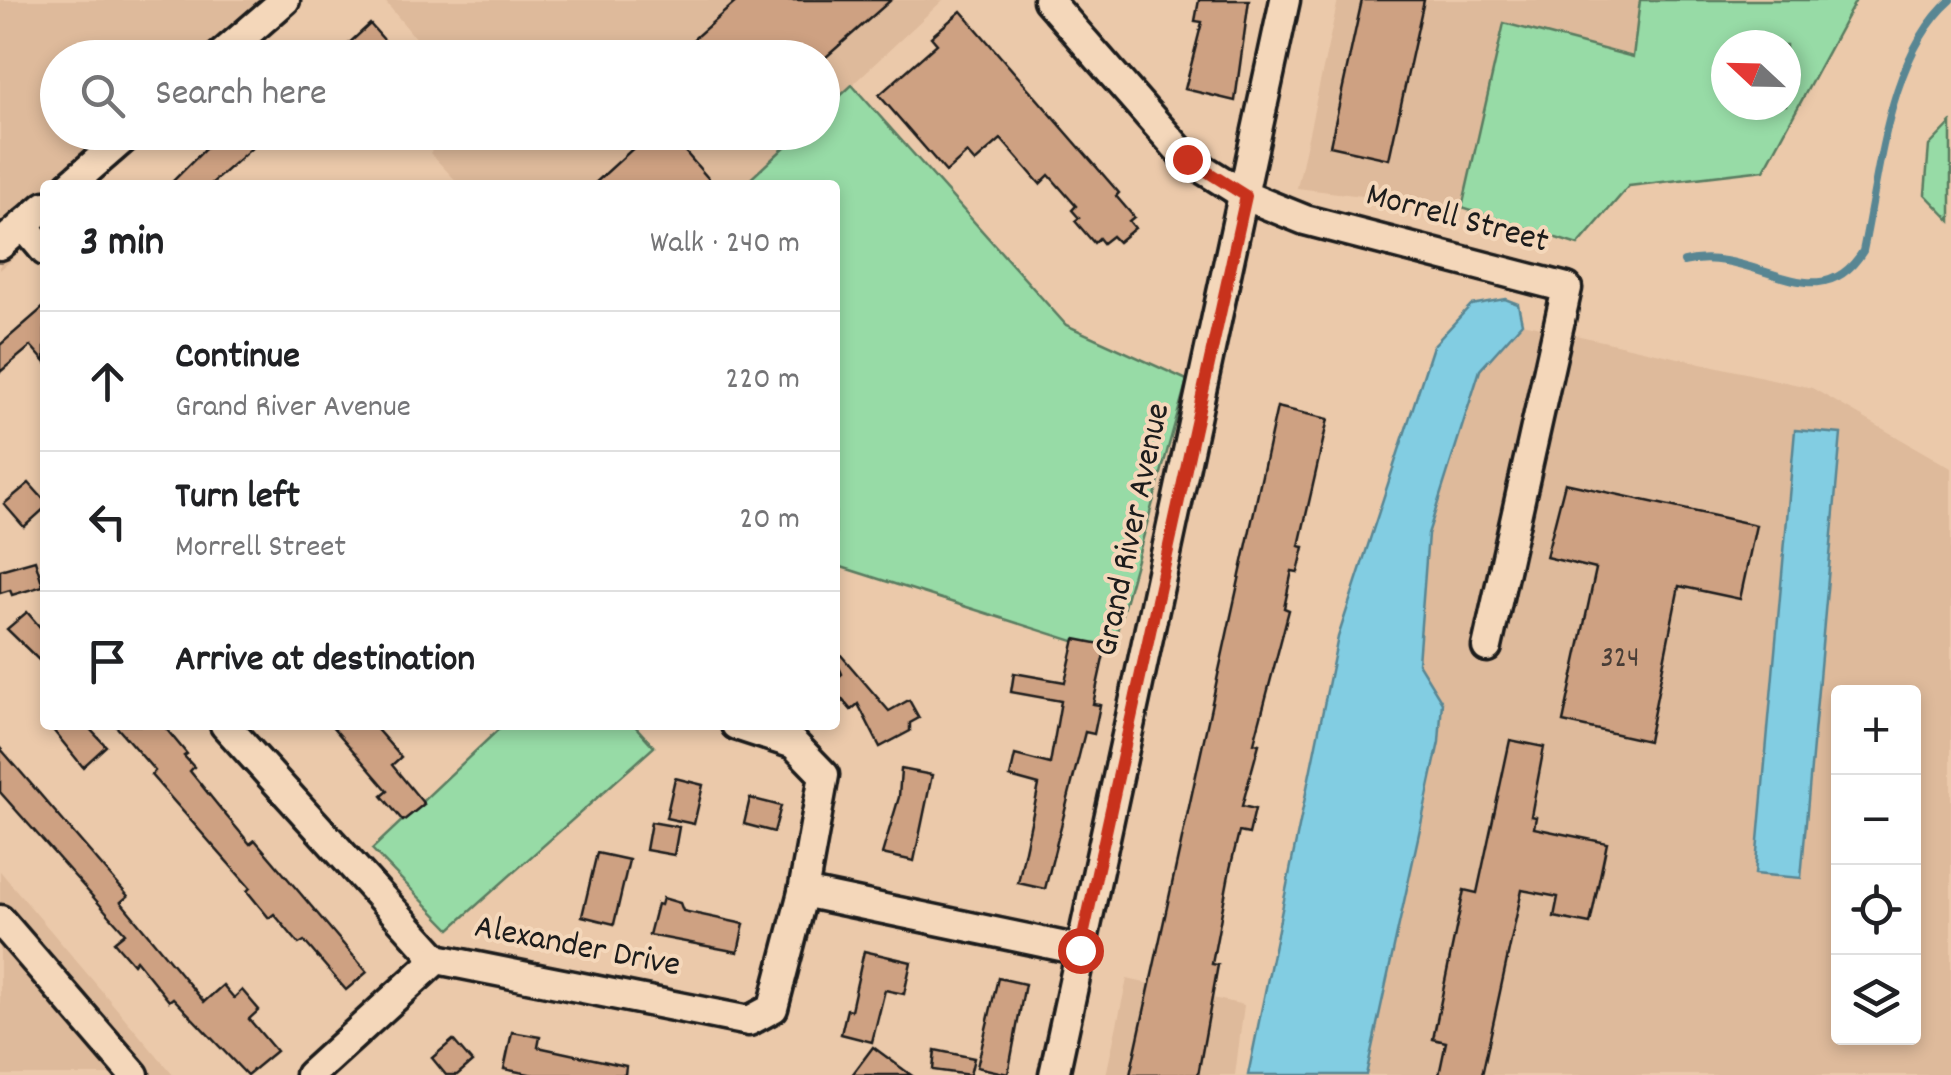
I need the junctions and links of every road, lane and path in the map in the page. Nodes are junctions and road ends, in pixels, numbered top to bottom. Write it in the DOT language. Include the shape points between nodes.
graph roads {
  1 [pos="285,0"];
  2 [pos="1048,0"];
  3 [pos="1285,0"];
  4 [pos="239,40"];
  5 [pos="110,150"];
  6 [pos="76,180"];
  7 [pos="1246,196"];
  8 [pos="40,210"];
  9 [pos="23,225"];
  10 [pos="0,245"];
  11 [pos="40,245"];
  12 [pos="1486,647"];
  13 [pos="231,730"];
  14 [pos="751,730"];
  15 [pos="803,892"];
  16 [pos="0,920"];
  17 [pos="1080,950"];
  18 [pos="437,959"];
  19 [pos="134,1075"];
  20 [pos="310,1075"];
  21 [pos="1054,1075"];
  1 -- 4 [label="street"];
  2 -- 7 [label="street, Morrell Street" via="1187,159"];
  3 -- 7 [label="street, Grand River Avenue"];
  5 -- 6 [label="street"];
  7 -- 12 [label="street, Morrell Street" via="1304,220 1566,288"];
  7 -- 17 [label="street, Grand River Avenue"];
  8 -- 9 [label="street"];
  9 -- 10 [label="street"];
  9 -- 11 [label="street"];
  13 -- 18 [label="street, Alexander Drive"];
  14 -- 15 [label="street, Alexander Drive" via="794,744 824,775"];
  15 -- 17 [label="street"];
  15 -- 18 [label="street, Alexander Drive" via="773,1008 749,1021"];
  16 -- 19 [label="street"];
  17 -- 21 [label="street, Grand River Avenue"];
  18 -- 20 [label="street"];
}
